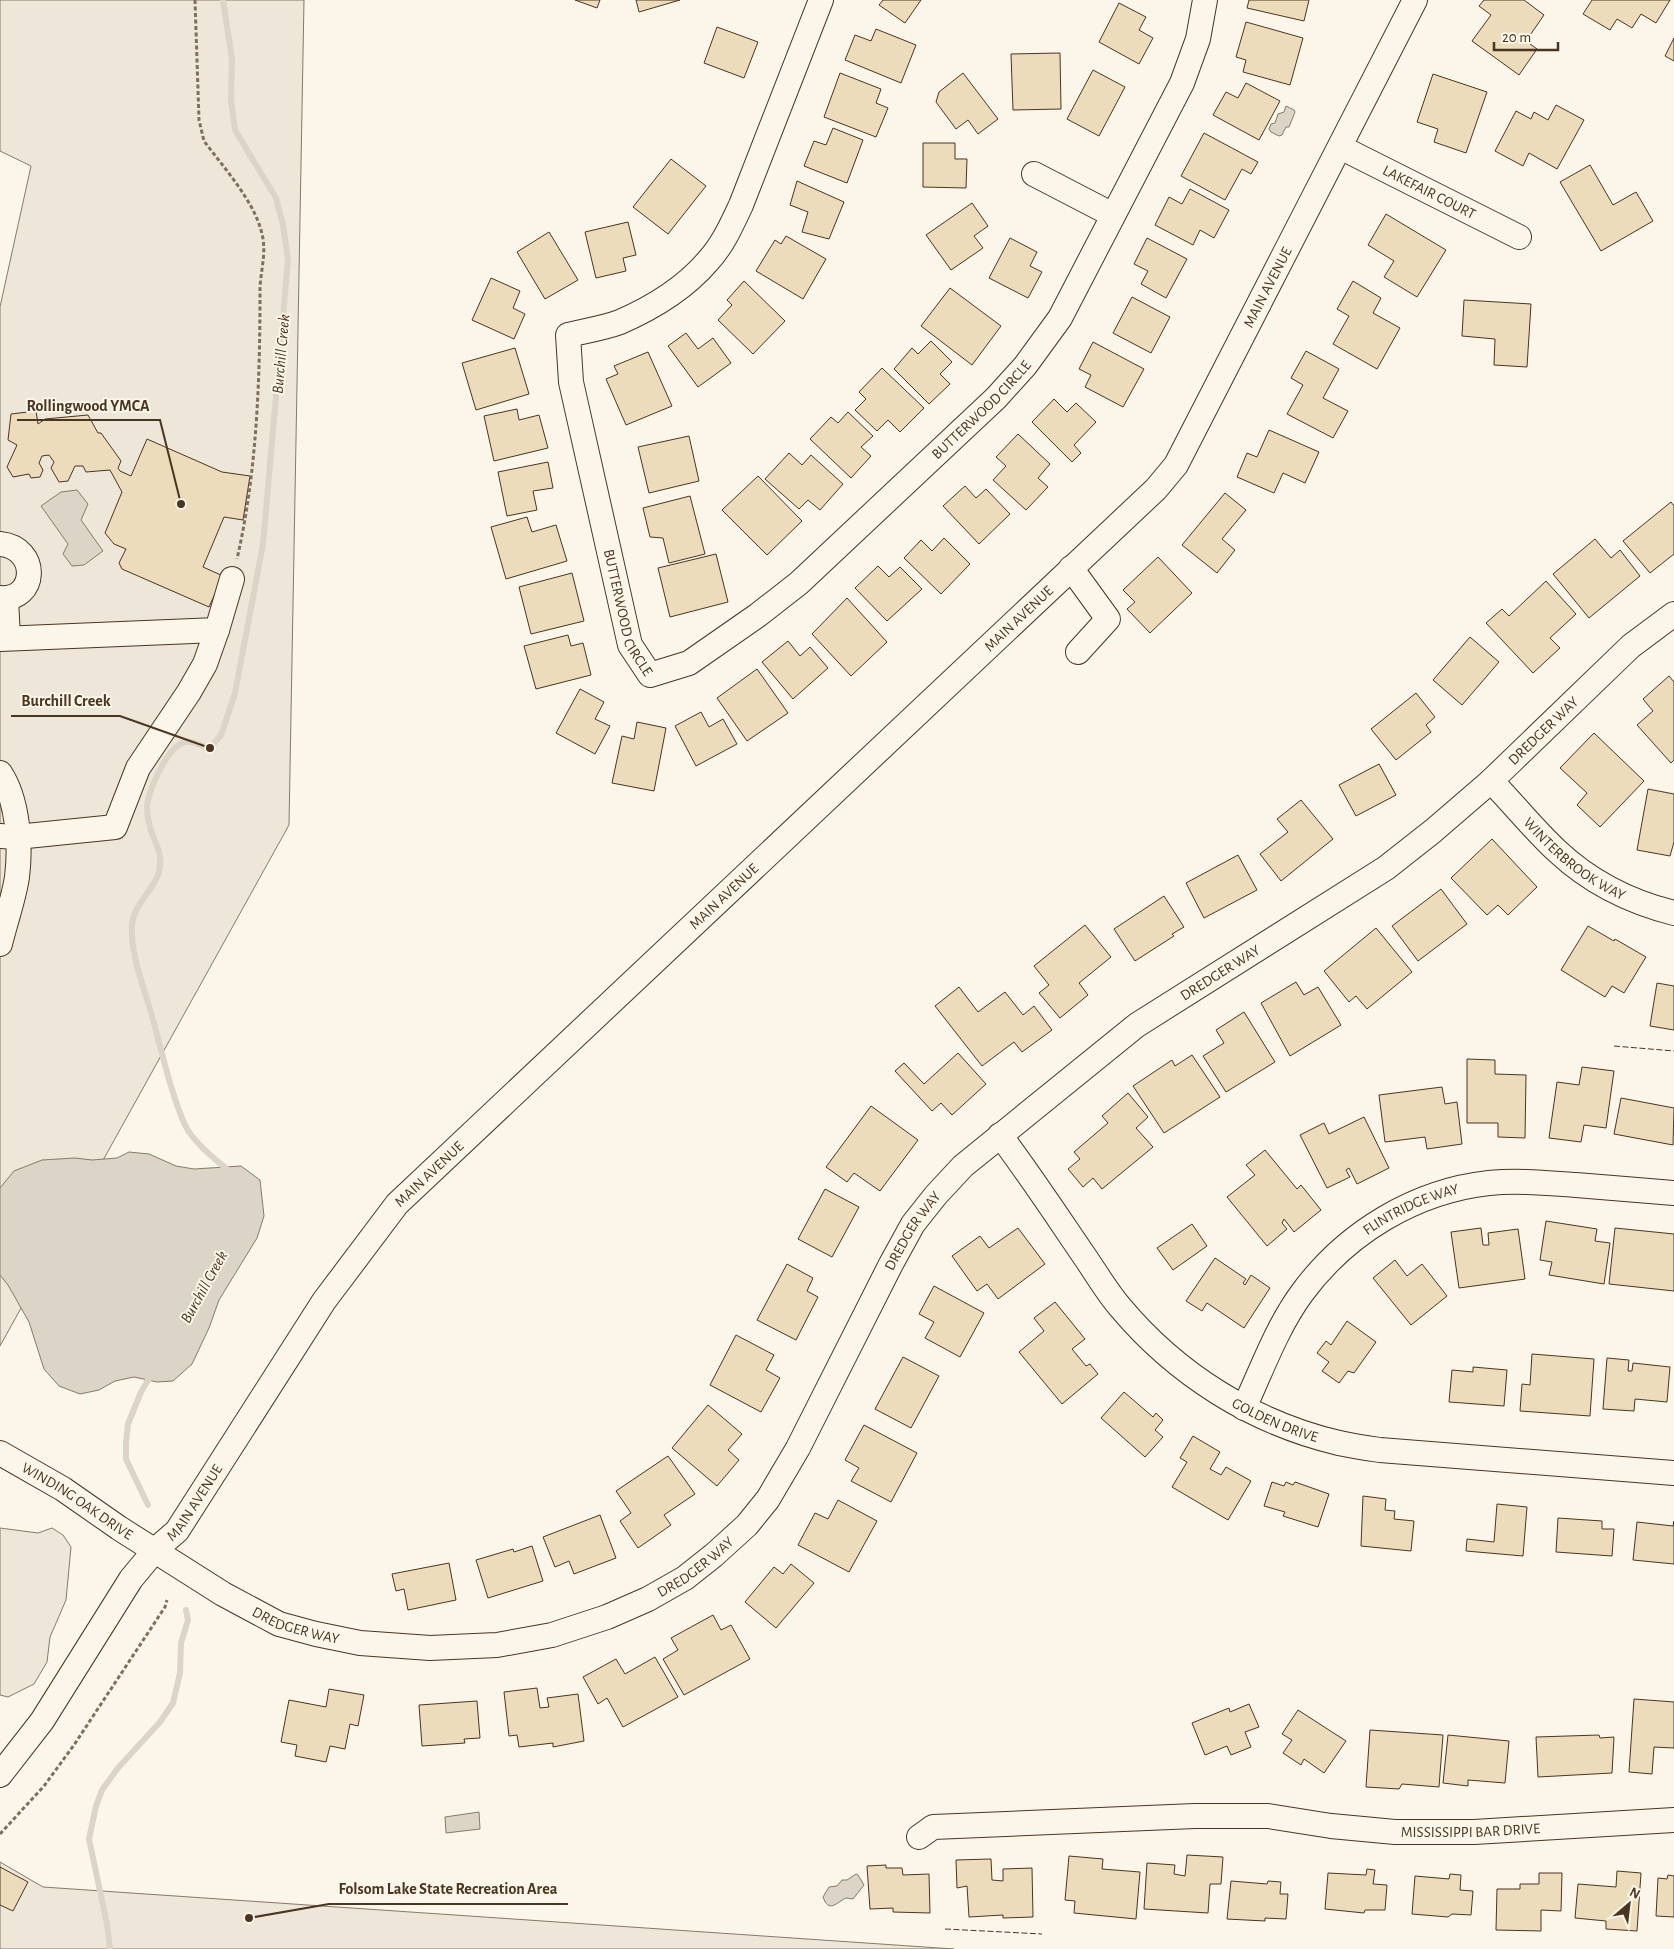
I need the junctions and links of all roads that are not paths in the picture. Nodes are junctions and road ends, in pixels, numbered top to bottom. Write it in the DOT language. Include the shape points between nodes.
graph roads {
  1 [pos="821,0"];
  2 [pos="1205,0"];
  3 [pos="1414,0"];
  4 [pos="1340,147"];
  5 [pos="1034,174"];
  6 [pos="1113,215"];
  7 [pos="1519,237"];
  8 [pos="0,544"];
  9 [pos="1071,568"];
  10 [pos="232,579"];
  11 [pos="3,598"];
  12 [pos="1674,614"];
  13 [pos="217,630"];
  14 [pos="4,638"];
  15 [pos="1078,652"];
  16 [pos="0,773"];
  17 [pos="1491,780"];
  18 [pos="9,836"];
  19 [pos="1674,913"];
  20 [pos="0,944"];
  21 [pos="1000,1136"];
  22 [pos="1674,1193"];
  23 [pos="1244,1408"];
  24 [pos="0,1453"];
  25 [pos="1674,1473"];
  26 [pos="156,1550"];
  27 [pos="0,1775"];
  28 [pos="1674,1820"];
  29 [pos="919,1837"];
  1 -- 6 [label="street, BUTTERWOOD CIRCLE" via="741,205 709,261 689,280 644,310 618,322 568,335 571,382 630,645 650,675 689,663 799,583 996,398 1025,366 1060,318"];
  2 -- 6 [label="street, BUTTERWOOD CIRCLE" via="1198,39 1182,83"];
  3 -- 4 [label="street, MAIN AVENUE"];
  4 -- 7 [label="street, LAKEFAIR COURT"];
  4 -- 9 [label="street, MAIN AVENUE" via="1176,464 1156,489"];
  5 -- 6 [label="street"];
  8 -- 11 [label="street" via="19,550 29,568 24,588 16,595"];
  9 -- 15 [label="street" via="1108,619"];
  9 -- 26 [label="street, MAIN AVENUE" via="396,1204 324,1300 177,1531"];
  10 -- 13 [label="street"];
  11 -- 14 [label="street"];
  12 -- 17 [label="street, DREDGER WAY" via="1631,646"];
  13 -- 14 [label="street"];
  13 -- 18 [label="street" via="189,692 138,768 115,827"];
  16 -- 18 [label="street" via="14,804"];
  17 -- 19 [label="street, WINTERBROOK WAY" via="1556,851 1586,874 1617,893"];
  17 -- 21 [label="street, DREDGER WAY" via="1386,868 1137,1025"];
  18 -- 20 [label="street" via="17,878"];
  21 -- 23 [label="street, GOLDEN DRIVE" via="1119,1306 1178,1364"];
  21 -- 26 [label="street, DREDGER WAY" via="963,1166 913,1224 798,1448 768,1499 714,1555 685,1578 648,1599 552,1635 497,1645 430,1648 360,1643 279,1624 223,1594"];
  22 -- 23 [label="street, FLINTRIDGE WAY" via="1525,1181 1488,1183 1451,1190 1383,1218 1332,1258 1301,1294 1282,1324"];
  23 -- 25 [label="street, GOLDEN DRIVE" via="1299,1431 1339,1443 1380,1450"];
  24 -- 26 [label="street, WINDING OAK DRIVE" via="63,1489"];
  26 -- 27 [label="street, MAIN AVENUE" via="129,1582 42,1722"];
  28 -- 29 [label="street, MISSISSIPPI BAR DRIVE" via="1474,1832 1394,1832 1268,1816 1195,1816 933,1827"];
}
